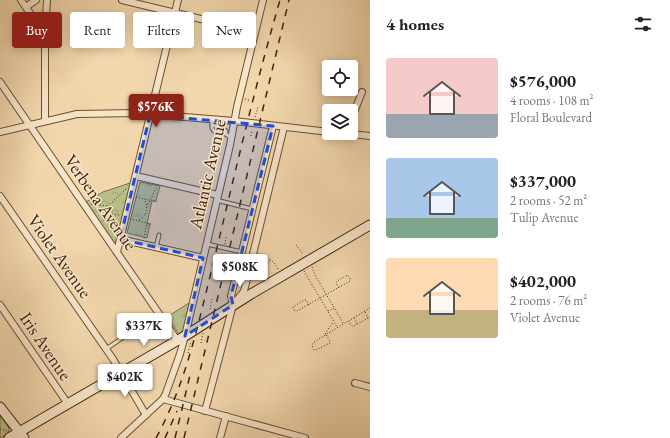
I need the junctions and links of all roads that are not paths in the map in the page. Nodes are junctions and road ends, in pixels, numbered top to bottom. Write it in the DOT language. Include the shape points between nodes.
graph roads {
  1 [pos="21,0"];
  2 [pos="36,0"];
  3 [pos="47,0"];
  4 [pos="122,0"];
  5 [pos="178,0"];
  6 [pos="262,0"];
  7 [pos="26,7"];
  8 [pos="29,12"];
  9 [pos="46,12"];
  10 [pos="171,12"];
  11 [pos="175,12"];
  12 [pos="256,27"];
  13 [pos="45,48"];
  14 [pos="166,48"];
  15 [pos="251,48"];
  16 [pos="0,82"];
  17 [pos="362,92"];
  18 [pos="357,104"];
  19 [pos="150,114"];
  20 [pos="45,121"];
  21 [pos="234,121"];
  22 [pos="212,122"];
  23 [pos="30,125"];
  24 [pos="273,126"];
  25 [pos="219,127"];
  26 [pos="284,127"];
  27 [pos="322,131"];
  28 [pos="0,132"];
  29 [pos="219,133"];
  30 [pos="358,135"];
  31 [pos="229,136"];
  32 [pos="370,136"];
  33 [pos="136,176"];
  34 [pos="0,196"];
  35 [pos="217,198"];
  36 [pos="252,209"];
  37 [pos="370,225"];
  38 [pos="159,235"];
  39 [pos="120,239"];
  40 [pos="206,244"];
  41 [pos="156,247"];
  42 [pos="117,252"];
  43 [pos="242,252"];
  44 [pos="203,258"];
  45 [pos="0,305"];
  46 [pos="233,305"];
  47 [pos="159,313"];
  48 [pos="184,339"];
  49 [pos="106,350"];
  50 [pos="120,373"];
  51 [pos="355,383"];
  52 [pos="370,387"];
  53 [pos="163,399"];
  54 [pos="68,404"];
  55 [pos="0,407"];
  56 [pos="205,410"];
  57 [pos="146,415"];
  58 [pos="226,416"];
  59 [pos="16,435"];
  60 [pos="121,438"];
  61 [pos="220,438"];
  62 [pos="305,438"];
  1 -- 7 [label="street"];
  2 -- 7 [label="street"];
  3 -- 9 [label="street"];
  4 -- 10 [label="street"];
  5 -- 11 [label="street"];
  6 -- 12 [label="street, Atlantic Avenue"];
  7 -- 8 [label="street"];
  13 -- 20 [label="street"];
  14 -- 19 [label="street"];
  15 -- 21 [label="street, Atlantic Avenue"];
  16 -- 23 [label="street, Verbena Avenue"];
  17 -- 18 [label="street"];
  19 -- 20 [label="street" via="78,114"];
  19 -- 22 [label="street"];
  19 -- 33 [label="street"];
  20 -- 23 [label="street"];
  21 -- 22 [label="street"];
  21 -- 24 [label="street"];
  21 -- 31 [label="street, Atlantic Avenue"];
  22 -- 25 [label="lane"];
  22 -- 29 [label="lane" via="212,128"];
  23 -- 28 [label="street"];
  23 -- 42 [label="street, Verbena Avenue"];
  24 -- 26 [label="street"];
  24 -- 36 [label="street"];
  25 -- 29 [label="lane"];
  25 -- 31 [label="lane" via="225,129"];
  26 -- 27 [label="street"];
  26 -- 46 [label="street" via="244,290"];
  29 -- 31 [label="lane"];
  30 -- 32 [label="street"];
  31 -- 35 [label="street, Atlantic Avenue"];
  33 -- 35 [label="street"];
  33 -- 39 [label="street"];
  34 -- 49 [label="street, Violet Avenue"];
  35 -- 36 [label="lane"];
  35 -- 40 [label="street, Atlantic Avenue"];
  36 -- 43 [label="street"];
  37 -- 46 [label="main road"];
  38 -- 41 [label="lane"];
  39 -- 41 [label="street"];
  39 -- 42 [label="street"];
  40 -- 43 [label="lane"];
  40 -- 44 [label="street, Atlantic Avenue"];
  41 -- 44 [label="street"];
  42 -- 47 [label="street, Verbena Avenue"];
  43 -- 46 [label="street" via="232,296"];
  44 -- 48 [label="street, Atlantic Avenue"];
  45 -- 54 [label="street, Iris Avenue"];
  46 -- 48 [label="main road"];
  46 -- 56 [label="street"];
  47 -- 48 [label="street, Verbena Avenue"];
  47 -- 49 [label="lane"];
  48 -- 50 [label="main road"];
  48 -- 53 [label="street, Atlantic Avenue"];
  49 -- 50 [label="street, Violet Avenue"];
  50 -- 54 [label="main road"];
  50 -- 57 [label="street, Violet Avenue"];
  51 -- 52 [label="street"];
  53 -- 56 [label="street"];
  53 -- 57 [label="street"];
  54 -- 59 [label="main road"];
  55 -- 59 [label="main road"];
  56 -- 58 [label="street"];
  57 -- 60 [label="street"];
  58 -- 61 [label="street"];
  58 -- 62 [label="street"];
}
